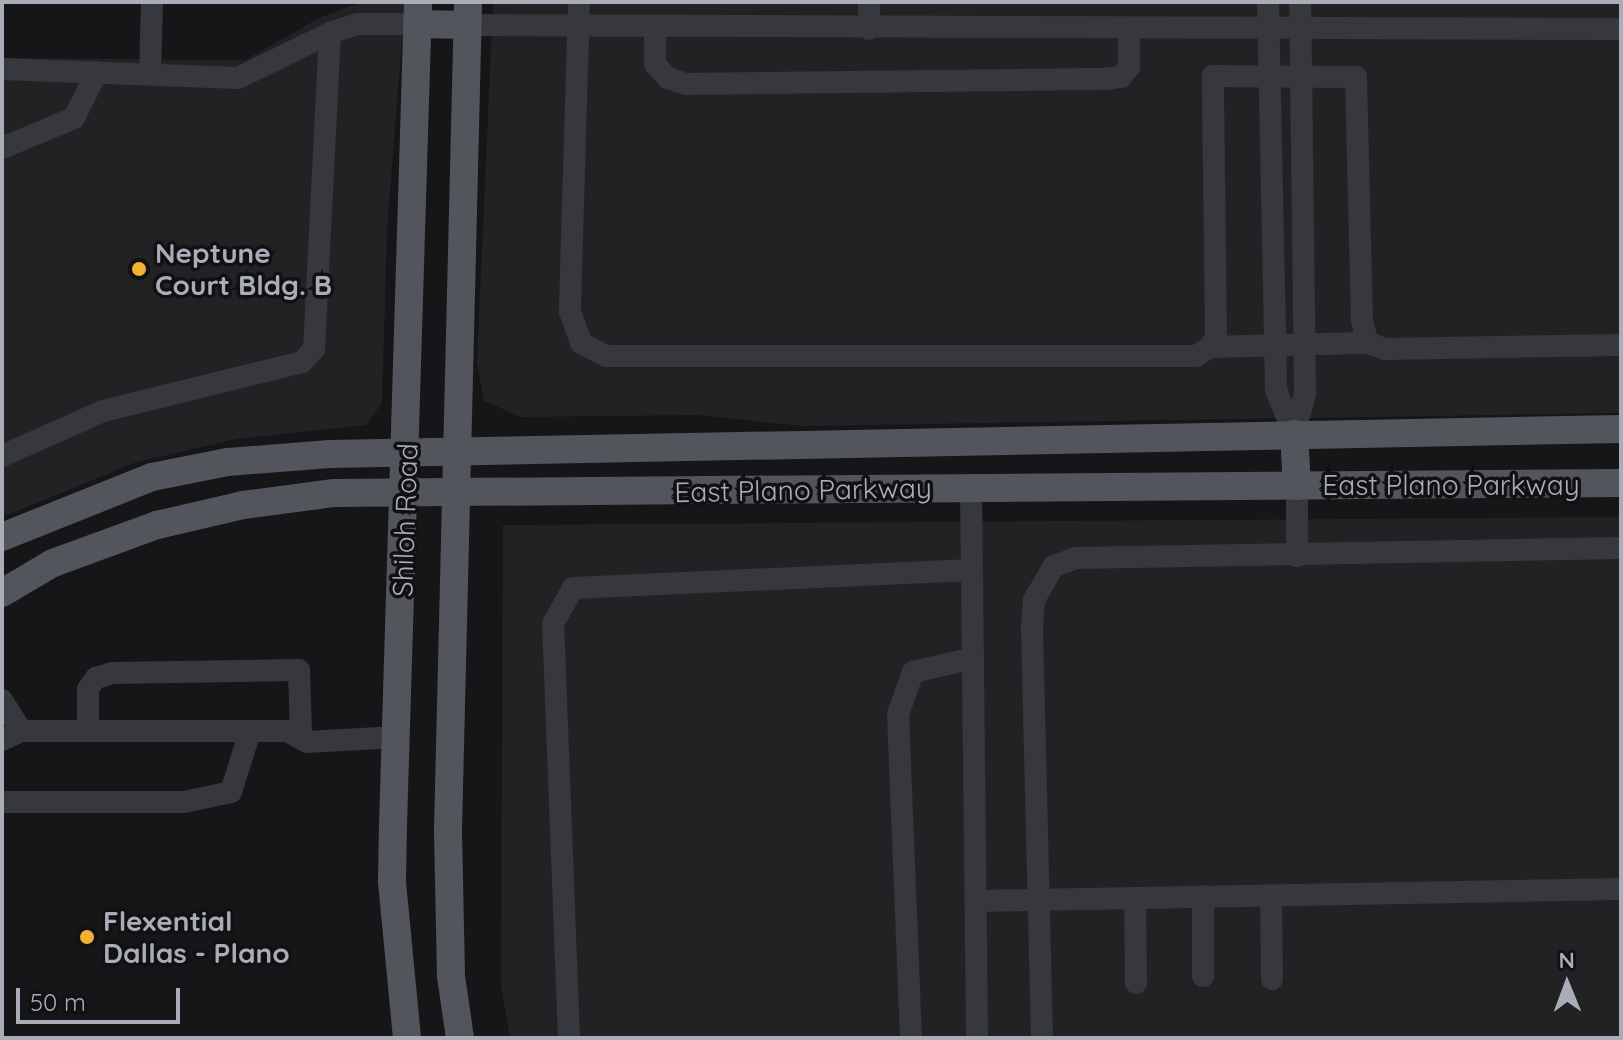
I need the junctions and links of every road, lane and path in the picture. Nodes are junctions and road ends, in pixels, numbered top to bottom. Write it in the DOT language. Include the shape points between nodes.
graph roads {
  1 [pos="152,2"];
  2 [pos="579,2"];
  3 [pos="869,2"];
  4 [pos="1268,2"];
  5 [pos="1300,2"];
  6 [pos="418,13"];
  7 [pos="468,14"];
  8 [pos="869,29"];
  9 [pos="1129,29"];
  10 [pos="1270,29"];
  11 [pos="1299,29"];
  12 [pos="1621,29"];
  13 [pos="578,30"];
  14 [pos="655,30"];
  15 [pos="330,33"];
  16 [pos="2,69"];
  17 [pos="97,72"];
  18 [pos="150,74"];
  19 [pos="1272,76"];
  20 [pos="1300,76"];
  21 [pos="2,148"];
  22 [pos="1368,343"];
  23 [pos="1621,345"];
  24 [pos="1275,346"];
  25 [pos="1305,346"];
  26 [pos="1210,347"];
  27 [pos="1621,429"];
  28 [pos="1294,434"];
  29 [pos="971,441"];
  30 [pos="455,450"];
  31 [pos="408,451"];
  32 [pos="2,456"];
  33 [pos="1621,483"];
  34 [pos="1297,486"];
  35 [pos="971,488"];
  36 [pos="405,493"];
  37 [pos="454,493"];
  38 [pos="2,537"];
  39 [pos="1621,548"];
  40 [pos="1297,556"];
  41 [pos="972,570"];
  42 [pos="2,593"];
  43 [pos="973,658"];
  44 [pos="2,700"];
  45 [pos="88,731"];
  46 [pos="250,731"];
  47 [pos="12,735"];
  48 [pos="301,735"];
  49 [pos="397,737"];
  50 [pos="2,802"];
  51 [pos="1621,889"];
  52 [pos="1271,895"];
  53 [pos="1203,896"];
  54 [pos="1135,898"];
  55 [pos="1040,900"];
  56 [pos="976,901"];
  57 [pos="1203,976"];
  58 [pos="1272,979"];
  59 [pos="1136,983"];
  60 [pos="407,1038"];
  61 [pos="460,1038"];
  62 [pos="569,1038"];
  63 [pos="911,1038"];
  64 [pos="977,1038"];
  65 [pos="1042,1038"];
  1 -- 18 [label="lane"];
  2 -- 13 [label="lane"];
  3 -- 8 [label="lane"];
  4 -- 10 [label="lane"];
  5 -- 11 [label="lane"];
  6 -- 7 [label="main road"];
  6 -- 15 [label="lane"];
  6 -- 31 [label="main road, Shiloh Road"];
  7 -- 13 [label="lane"];
  7 -- 30 [label="main road, Shiloh Road"];
  8 -- 9 [label="lane"];
  8 -- 14 [label="lane"];
  9 -- 10 [label="lane"];
  9 -- 14 [label="lane" via="1129,67 1121,77 1106,79 685,84 668,78 655,64"];
  10 -- 11 [label="lane"];
  10 -- 19 [label="lane"];
  11 -- 12 [label="lane"];
  11 -- 20 [label="lane"];
  13 -- 14 [label="lane"];
  13 -- 26 [label="lane" via="570,312 581,343 606,356 1196,356"];
  15 -- 18 [label="lane" via="238,78"];
  15 -- 32 [label="lane" via="314,349 302,362 103,411"];
  16 -- 17 [label="lane"];
  17 -- 18 [label="lane"];
  17 -- 21 [label="lane" via="74,118"];
  19 -- 20 [label="lane"];
  19 -- 24 [label="lane"];
  19 -- 26 [label="lane" via="1213,76 1217,306"];
  20 -- 22 [label="lane" via="1356,77 1362,321"];
  20 -- 25 [label="lane"];
  22 -- 23 [label="lane" via="1385,349"];
  22 -- 25 [label="lane"];
  24 -- 25 [label="lane"];
  24 -- 26 [label="lane"];
  24 -- 28 [label="lane" via="1276,390"];
  25 -- 28 [label="lane" via="1305,394"];
  27 -- 28 [label="main road, East Plano Parkway"];
  28 -- 29 [label="main road, East Plano Parkway"];
  28 -- 34 [label="main road"];
  29 -- 30 [label="main road, East Plano Parkway"];
  29 -- 35 [label="main road"];
  30 -- 31 [label="main road, East Plano Parkway"];
  30 -- 37 [label="main road, Shiloh Road"];
  31 -- 36 [label="main road, Shiloh Road"];
  31 -- 38 [label="main road, East Plano Parkway" via="190,468 152,477"];
  33 -- 34 [label="main road, East Plano Parkway"];
  34 -- 35 [label="main road, East Plano Parkway"];
  34 -- 40 [label="lane"];
  35 -- 37 [label="main road, East Plano Parkway"];
  35 -- 41 [label="lane"];
  36 -- 37 [label="main road, East Plano Parkway"];
  36 -- 42 [label="main road, East Plano Parkway" via="334,493 243,505 157,525 53,563"];
  36 -- 49 [label="main road, Shiloh Road"];
  37 -- 61 [label="main road, Shiloh Road" via="448,829 451,976"];
  39 -- 40 [label="lane"];
  40 -- 55 [label="lane" via="1076,558 1054,566 1041,581 1032,625"];
  41 -- 43 [label="lane"];
  41 -- 62 [label="lane" via="573,588 553,624"];
  43 -- 56 [label="lane"];
  43 -- 63 [label="lane" via="913,672 898,714"];
  44 -- 47 [label="lane"];
  45 -- 46 [label="lane"];
  45 -- 47 [label="lane"];
  45 -- 48 [label="lane" via="88,689 96,678 112,673 299,670"];
  46 -- 48 [label="lane"];
  46 -- 50 [label="lane" via="231,792 184,802"];
  48 -- 49 [label="lane" via="307,742"];
  49 -- 60 [label="main road, Shiloh Road" via="392,881"];
  51 -- 52 [label="lane"];
  52 -- 53 [label="lane"];
  52 -- 58 [label="lane"];
  53 -- 54 [label="lane"];
  53 -- 57 [label="lane"];
  54 -- 55 [label="lane"];
  54 -- 59 [label="lane"];
  55 -- 56 [label="lane"];
  55 -- 65 [label="lane"];
  56 -- 64 [label="lane"];
}
